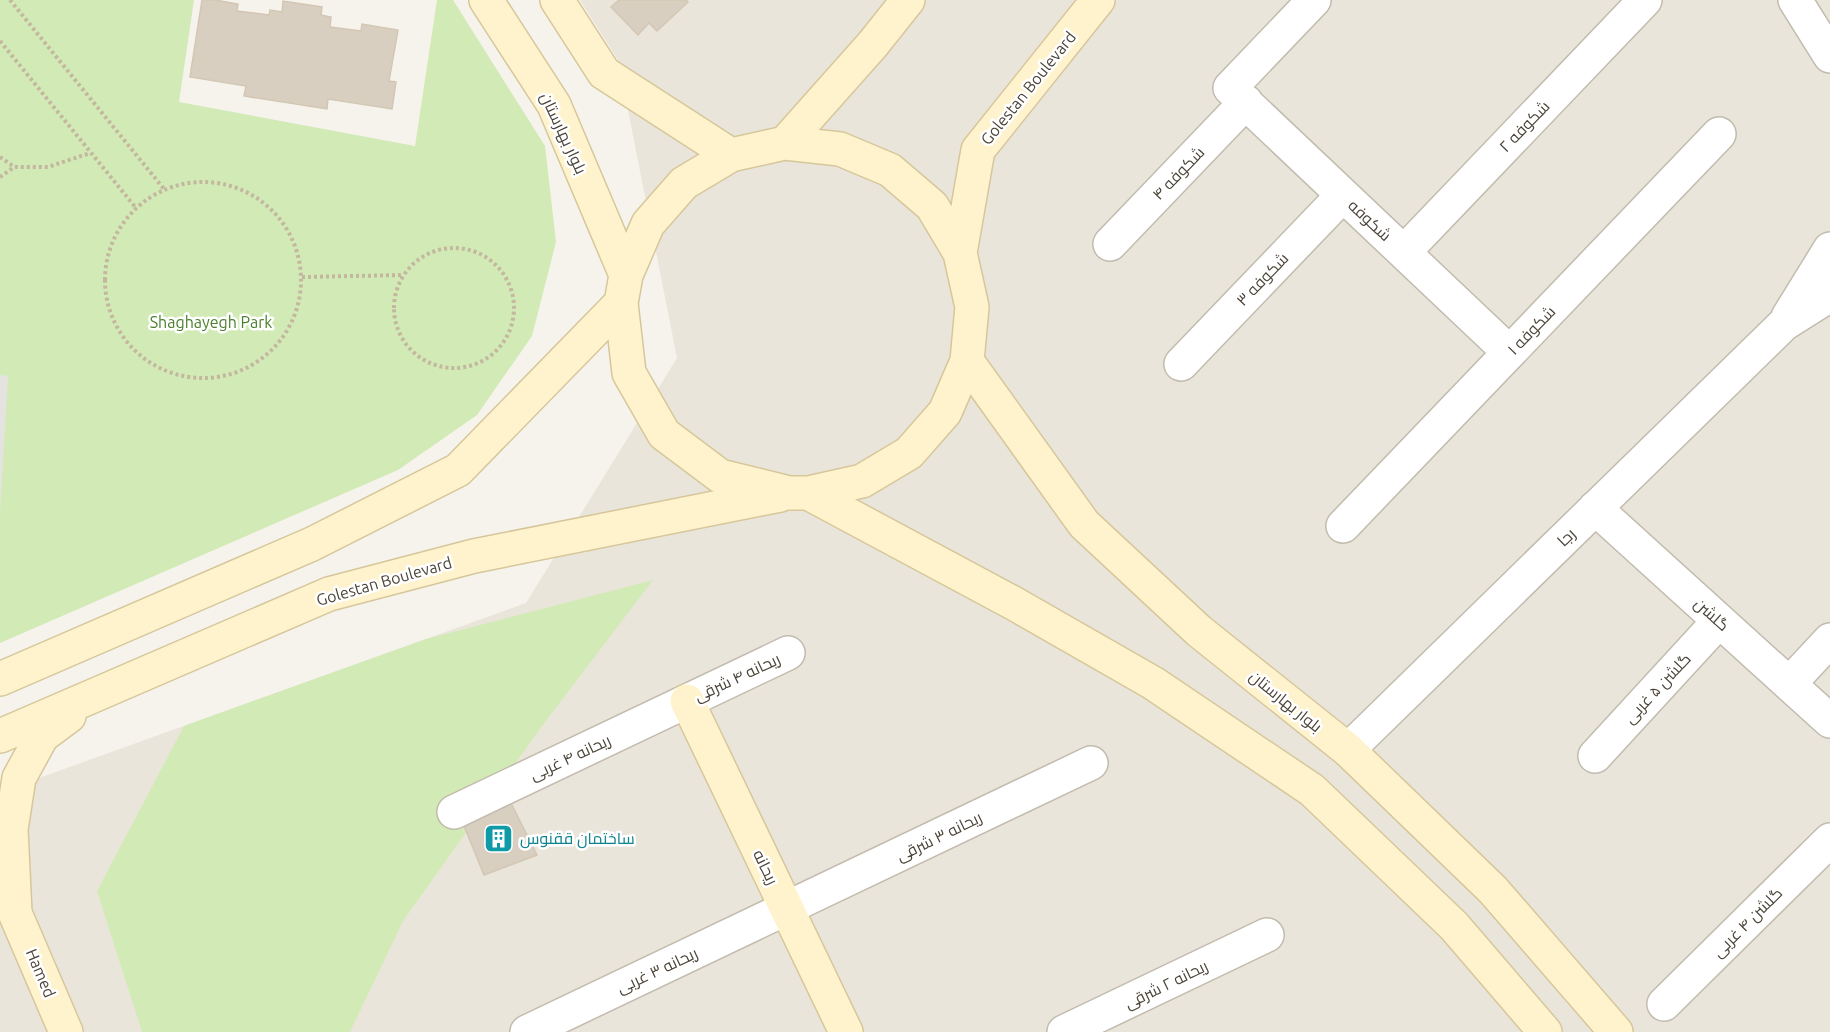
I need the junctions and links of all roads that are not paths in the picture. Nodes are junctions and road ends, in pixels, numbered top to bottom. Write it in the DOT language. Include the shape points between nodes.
graph roads {
  1 [pos="486,0"];
  2 [pos="557,0"];
  3 [pos="908,0"];
  4 [pos="1098,0"];
  5 [pos="1314,0"];
  6 [pos="1645,0"];
  7 [pos="1795,0"];
  8 [pos="1800,0"];
  9 [pos="1830,21"];
  10 [pos="1830,56"];
  11 [pos="1238,95"];
  12 [pos="1719,134"];
  13 [pos="785,143"];
  14 [pos="731,156"];
  15 [pos="1343,195"];
  16 [pos="1110,244"];
  17 [pos="1830,249"];
  18 [pos="1404,252"];
  19 [pos="960,253"];
  20 [pos="623,289"];
  21 [pos="1830,295"];
  22 [pos="1784,324"];
  23 [pos="1509,352"];
  24 [pos="967,361"];
  25 [pos="1181,364"];
  26 [pos="798,493"];
  27 [pos="1595,508"];
  28 [pos="1343,526"];
  29 [pos="1719,621"];
  30 [pos="1830,640"];
  31 [pos="788,653"];
  32 [pos="0,679"];
  33 [pos="1789,684"];
  34 [pos="99,693"];
  35 [pos="687,701"];
  36 [pos="1830,721"];
  37 [pos="0,736"];
  38 [pos="1348,750"];
  39 [pos="1595,756"];
  40 [pos="1091,763"];
  41 [pos="454,812"];
  42 [pos="1830,840"];
  43 [pos="0,867"];
  44 [pos="8,905"];
  45 [pos="786,908"];
  46 [pos="1267,935"];
  47 [pos="1664,1004"];
  48 [pos="66,1032"];
  49 [pos="527,1032"];
  50 [pos="846,1032"];
  51 [pos="1064,1032"];
  52 [pos="1545,1032"];
  53 [pos="1616,1032"];
  1 -- 20 [label="main road, بلوار بهارستان" via="554,105"];
  2 -- 14 [label="main road" via="604,73"];
  3 -- 13 [label="main road"];
  4 -- 19 [label="main road, Golestan Boulevard" via="978,150"];
  5 -- 11 [label="street, شکوفه ۴"];
  6 -- 18 [label="street, شکوفه ۲"];
  7 -- 10 [label="street"];
  8 -- 9 [label="street"];
  11 -- 15 [label="street, شکوفه"];
  11 -- 16 [label="street, شکوفه ۴"];
  12 -- 23 [label="street, شکوفه ۱"];
  13 -- 14 [label="main road"];
  13 -- 19 [label="main road" via="840,149 890,170 932,206"];
  14 -- 20 [label="main road" via="684,183 648,224"];
  15 -- 18 [label="street, شکوفه"];
  15 -- 25 [label="street, شکوفه ۳"];
  17 -- 22 [label="street"];
  18 -- 23 [label="street, شکوفه"];
  19 -- 24 [label="main road, Golestan Boulevard" via="972,307"];
  20 -- 26 [label="main road" via="629,373 664,434 720,476"];
  20 -- 32 [label="main road" via="458,470 312,544"];
  21 -- 22 [label="street"];
  22 -- 27 [label="street, رجا"];
  23 -- 28 [label="street, شکوفه ۱"];
  24 -- 26 [label="main road, Golestan Boulevard" via="945,412 909,453 862,481"];
  24 -- 38 [label="main road, بلوار بهارستان" via="1084,524 1199,631"];
  26 -- 34 [label="main road, Golestan Boulevard" via="474,556 329,594"];
  26 -- 52 [label="main road" via="1015,604 1153,683 1312,790 1454,926"];
  27 -- 29 [label="street, گلشن"];
  27 -- 38 [label="street, رجا"];
  29 -- 33 [label="street, گلشن"];
  29 -- 39 [label="street, گلشن ۵ غربی"];
  30 -- 33 [label="street"];
  31 -- 35 [label="street, ریحانه ۴ شرقی"];
  33 -- 36 [label="street, گلشن"];
  34 -- 37 [label="main road, Golestan Boulevard"];
  34 -- 44 [label="main road" via="42,736 19,778 11,829"];
  35 -- 41 [label="street, ریحانه ۴ غربی"];
  35 -- 45 [label="main road, ریحانه"];
  38 -- 53 [label="main road, بلوار بهارستان" via="1493,890"];
  40 -- 45 [label="street, ریحانه ۳ شرقی"];
  42 -- 47 [label="street, گلشن ۴ غربی"];
  43 -- 44 [label="main road, Hamed"];
  44 -- 48 [label="main road, Hamed"];
  45 -- 49 [label="street, ریحانه ۳ غربی"];
  45 -- 50 [label="main road, ریحانه"];
  46 -- 51 [label="street, ریحانه ۲ شرقی"];
}
